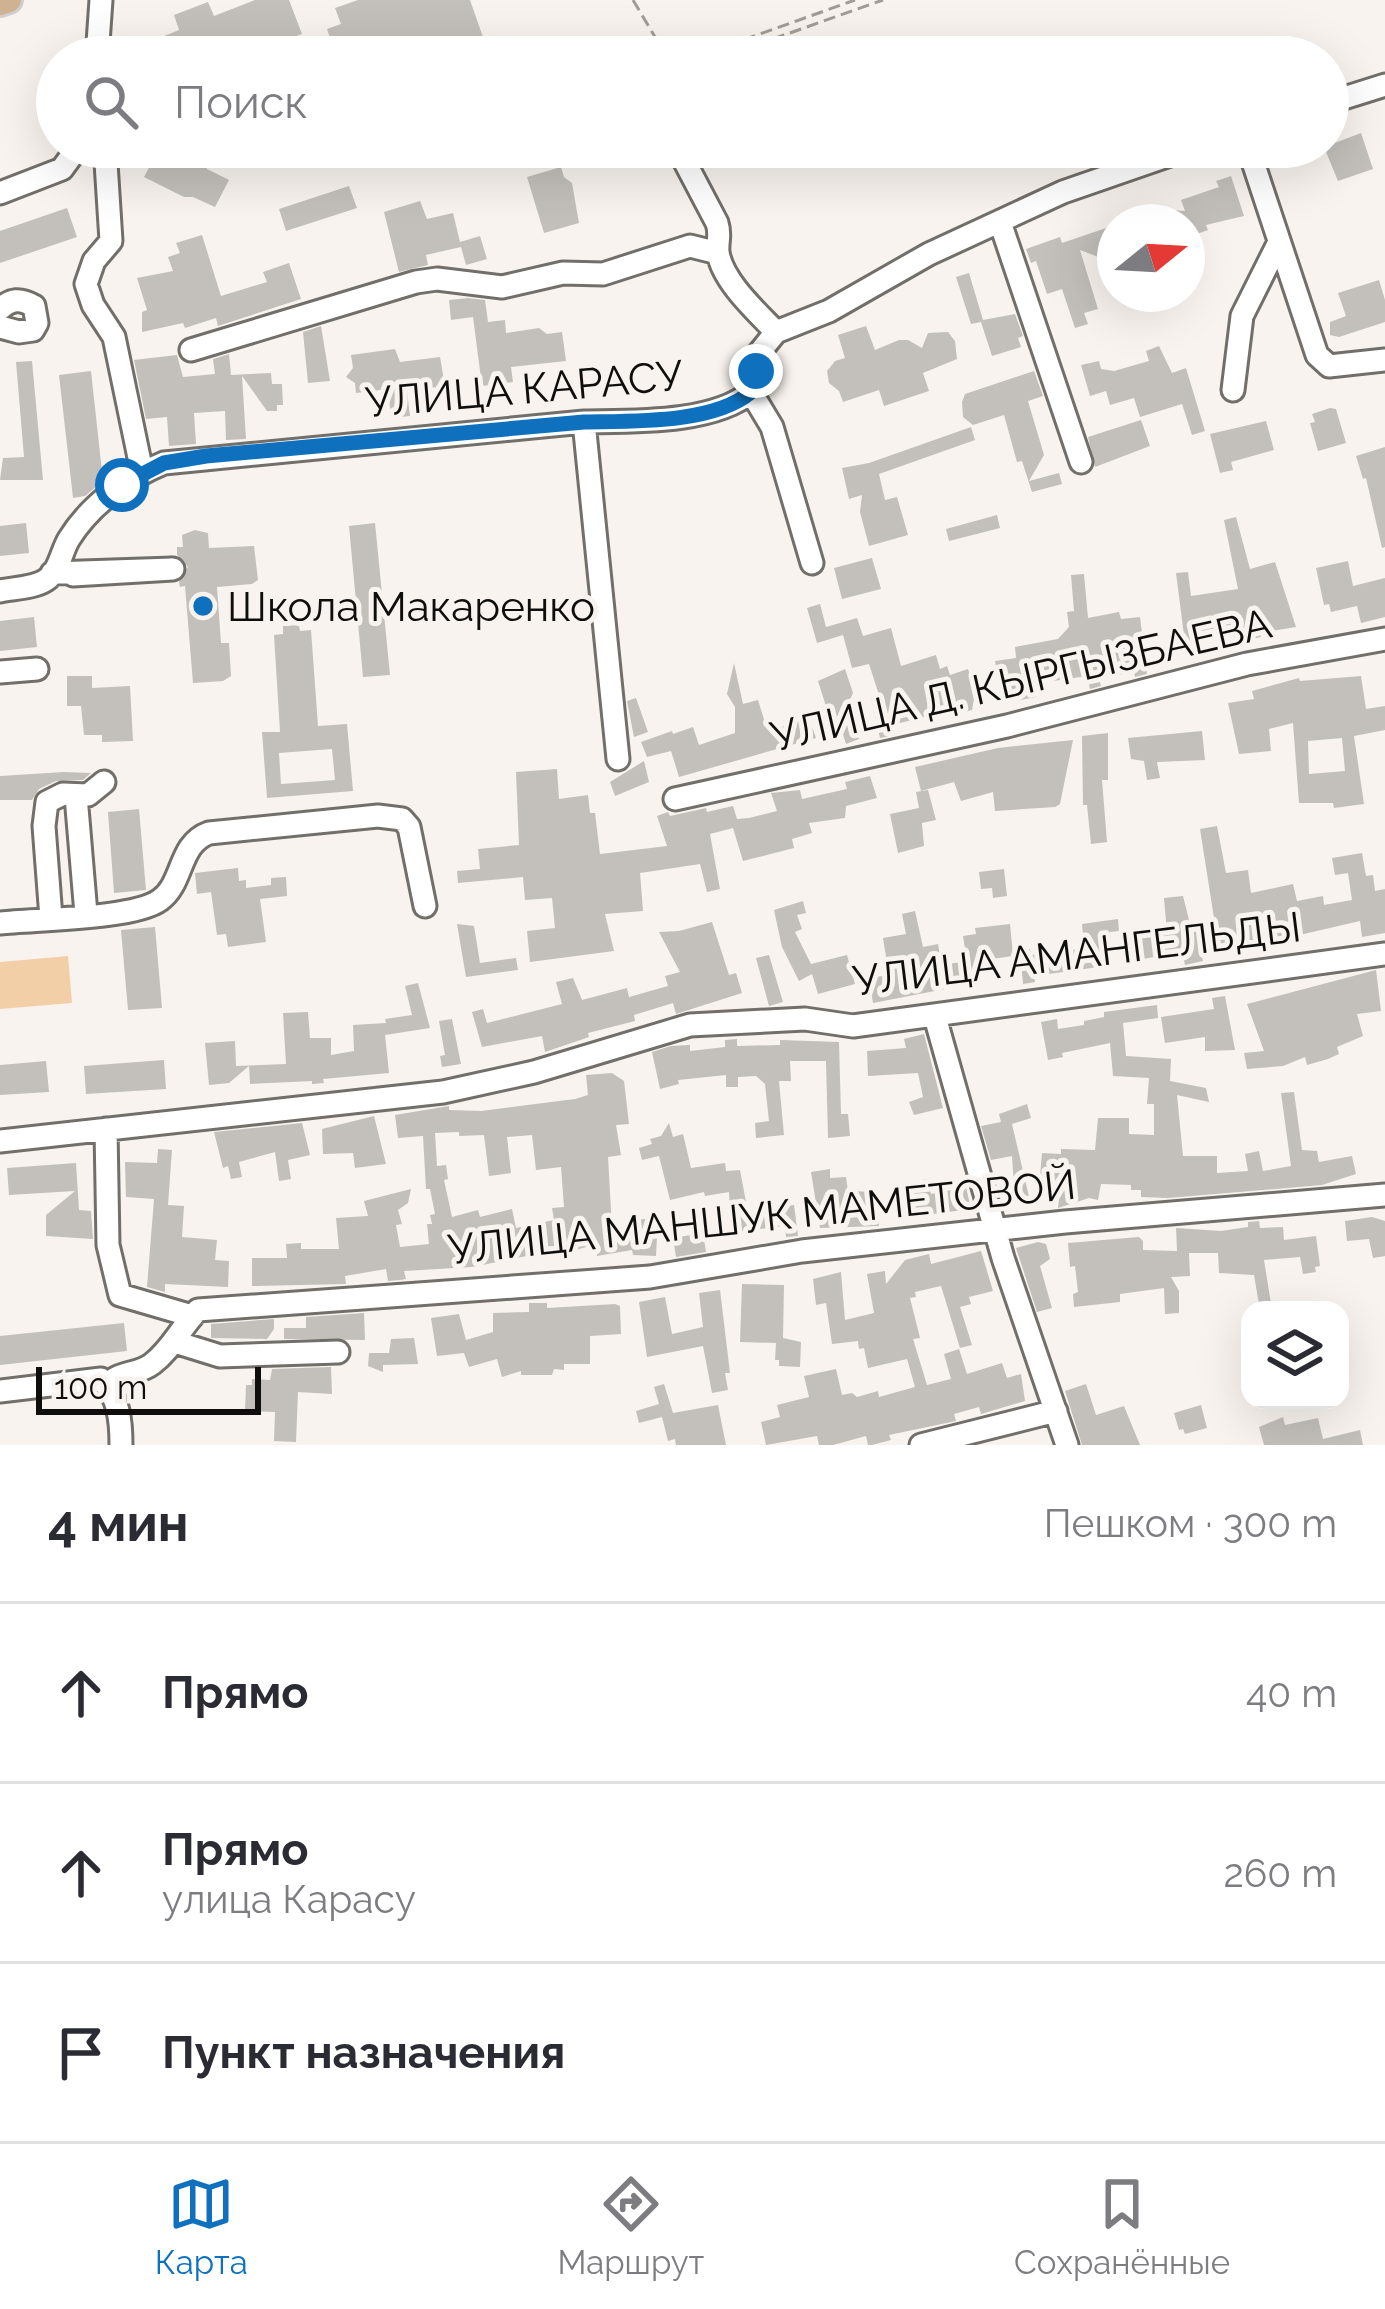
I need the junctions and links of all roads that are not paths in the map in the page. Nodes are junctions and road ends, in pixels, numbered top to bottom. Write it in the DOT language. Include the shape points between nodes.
graph roads {
  1 [pos="9,0"];
  2 [pos="101,0"];
  3 [pos="0,4"];
  4 [pos="98,36"];
  5 [pos="1385,86"];
  6 [pos="1349,97"];
  7 [pos="63,168"];
  8 [pos="106,168"];
  9 [pos="688,168"];
  10 [pos="1131,168"];
  11 [pos="1255,168"];
  12 [pos="0,193"];
  13 [pos="1000,222"];
  14 [pos="1279,242"];
  15 [pos="718,253"];
  16 [pos="1265,275"];
  17 [pos="1299,300"];
  18 [pos="0,309"];
  19 [pos="0,327"];
  20 [pos="776,332"];
  21 [pos="191,350"];
  22 [pos="1385,360"];
  23 [pos="1233,390"];
  24 [pos="751,392"];
  25 [pos="584,422"];
  26 [pos="1081,462"];
  27 [pos="142,472"];
  28 [pos="812,563"];
  29 [pos="0,591"];
  30 [pos="1385,639"];
  31 [pos="37,669"];
  32 [pos="0,672"];
  33 [pos="618,759"];
  34 [pos="104,782"];
  35 [pos="76,796"];
  36 [pos="675,799"];
  37 [pos="425,906"];
  38 [pos="86,914"];
  39 [pos="51,918"];
  40 [pos="0,923"];
  41 [pos="1385,954"];
  42 [pos="935,1017"];
  43 [pos="106,1129"];
  44 [pos="0,1141"];
  45 [pos="1385,1195"];
  46 [pos="996,1230"];
  47 [pos="192,1316"];
  48 [pos="175,1342"];
  49 [pos="338,1352"];
  50 [pos="107,1385"];
  51 [pos="0,1391"];
  52 [pos="1056,1412"];
  53 [pos="121,1445"];
  54 [pos="921,1445"];
  55 [pos="1067,1445"];
  1 -- 3 [label="main road"];
  2 -- 4 [label="street"];
  5 -- 6 [label="street"];
  7 -- 12 [label="street"];
  8 -- 27 [label="street" via="111,241 86,284 114,338"];
  9 -- 15 [label="street" via="717,223"];
  10 -- 13 [label="street"];
  11 -- 14 [label="street"];
  13 -- 20 [label="street"];
  13 -- 26 [label="street"];
  14 -- 16 [label="street"];
  14 -- 17 [label="street"];
  15 -- 20 [label="street"];
  15 -- 21 [label="street" via="690,246 603,274 562,273 502,287 416,282"];
  16 -- 17 [label="street"];
  16 -- 23 [label="street" via="1242,316"];
  17 -- 22 [label="street" via="1317,355 1329,366"];
  18 -- 19 [label="street" via="24,300 37,323 19,332"];
  20 -- 24 [label="street" via="759,352"];
  24 -- 25 [label="street, УЛИЦА КАРАСУ" via="720,410"];
  24 -- 28 [label="street" via="772,427"];
  25 -- 27 [label="street, УЛИЦА КАРАСУ" via="206,456"];
  25 -- 33 [label="street"];
  27 -- 29 [label="street" via="72,533 63,574"];
  30 -- 36 [label="street, УЛИЦА Д. КЫРГЫЗБАЕВА"];
  31 -- 32 [label="street"];
  34 -- 35 [label="street"];
  35 -- 38 [label="street"];
  35 -- 39 [label="street" via="53,798 44,812"];
  37 -- 38 [label="street" via="410,827 378,816 209,832 196,837 159,901 130,913"];
  38 -- 39 [label="street"];
  39 -- 40 [label="street"];
  41 -- 42 [label="street, УЛИЦА АМАНГЕЛЬДЫ"];
  42 -- 43 [label="street, УЛИЦА АМАНГЕЛЬДЫ" via="853,1026 805,1019 690,1024 443,1092"];
  42 -- 46 [label="street"];
  43 -- 44 [label="street, УЛИЦА АМАНГЕЛЬДЫ"];
  43 -- 47 [label="street" via="107,1229 120,1295"];
  45 -- 46 [label="street, УЛИЦА МАНШУК МАМЕТОВОЙ"];
  46 -- 47 [label="street, УЛИЦА МАНШУК МАМЕТОВОЙ" via="650,1277"];
  46 -- 52 [label="street"];
  47 -- 48 [label="street"];
  48 -- 49 [label="street" via="220,1356"];
  48 -- 50 [label="street" via="146,1370"];
  50 -- 51 [label="street" via="100,1379"];
  50 -- 53 [label="street" via="121,1418"];
  52 -- 54 [label="street"];
  52 -- 55 [label="street"];
}
